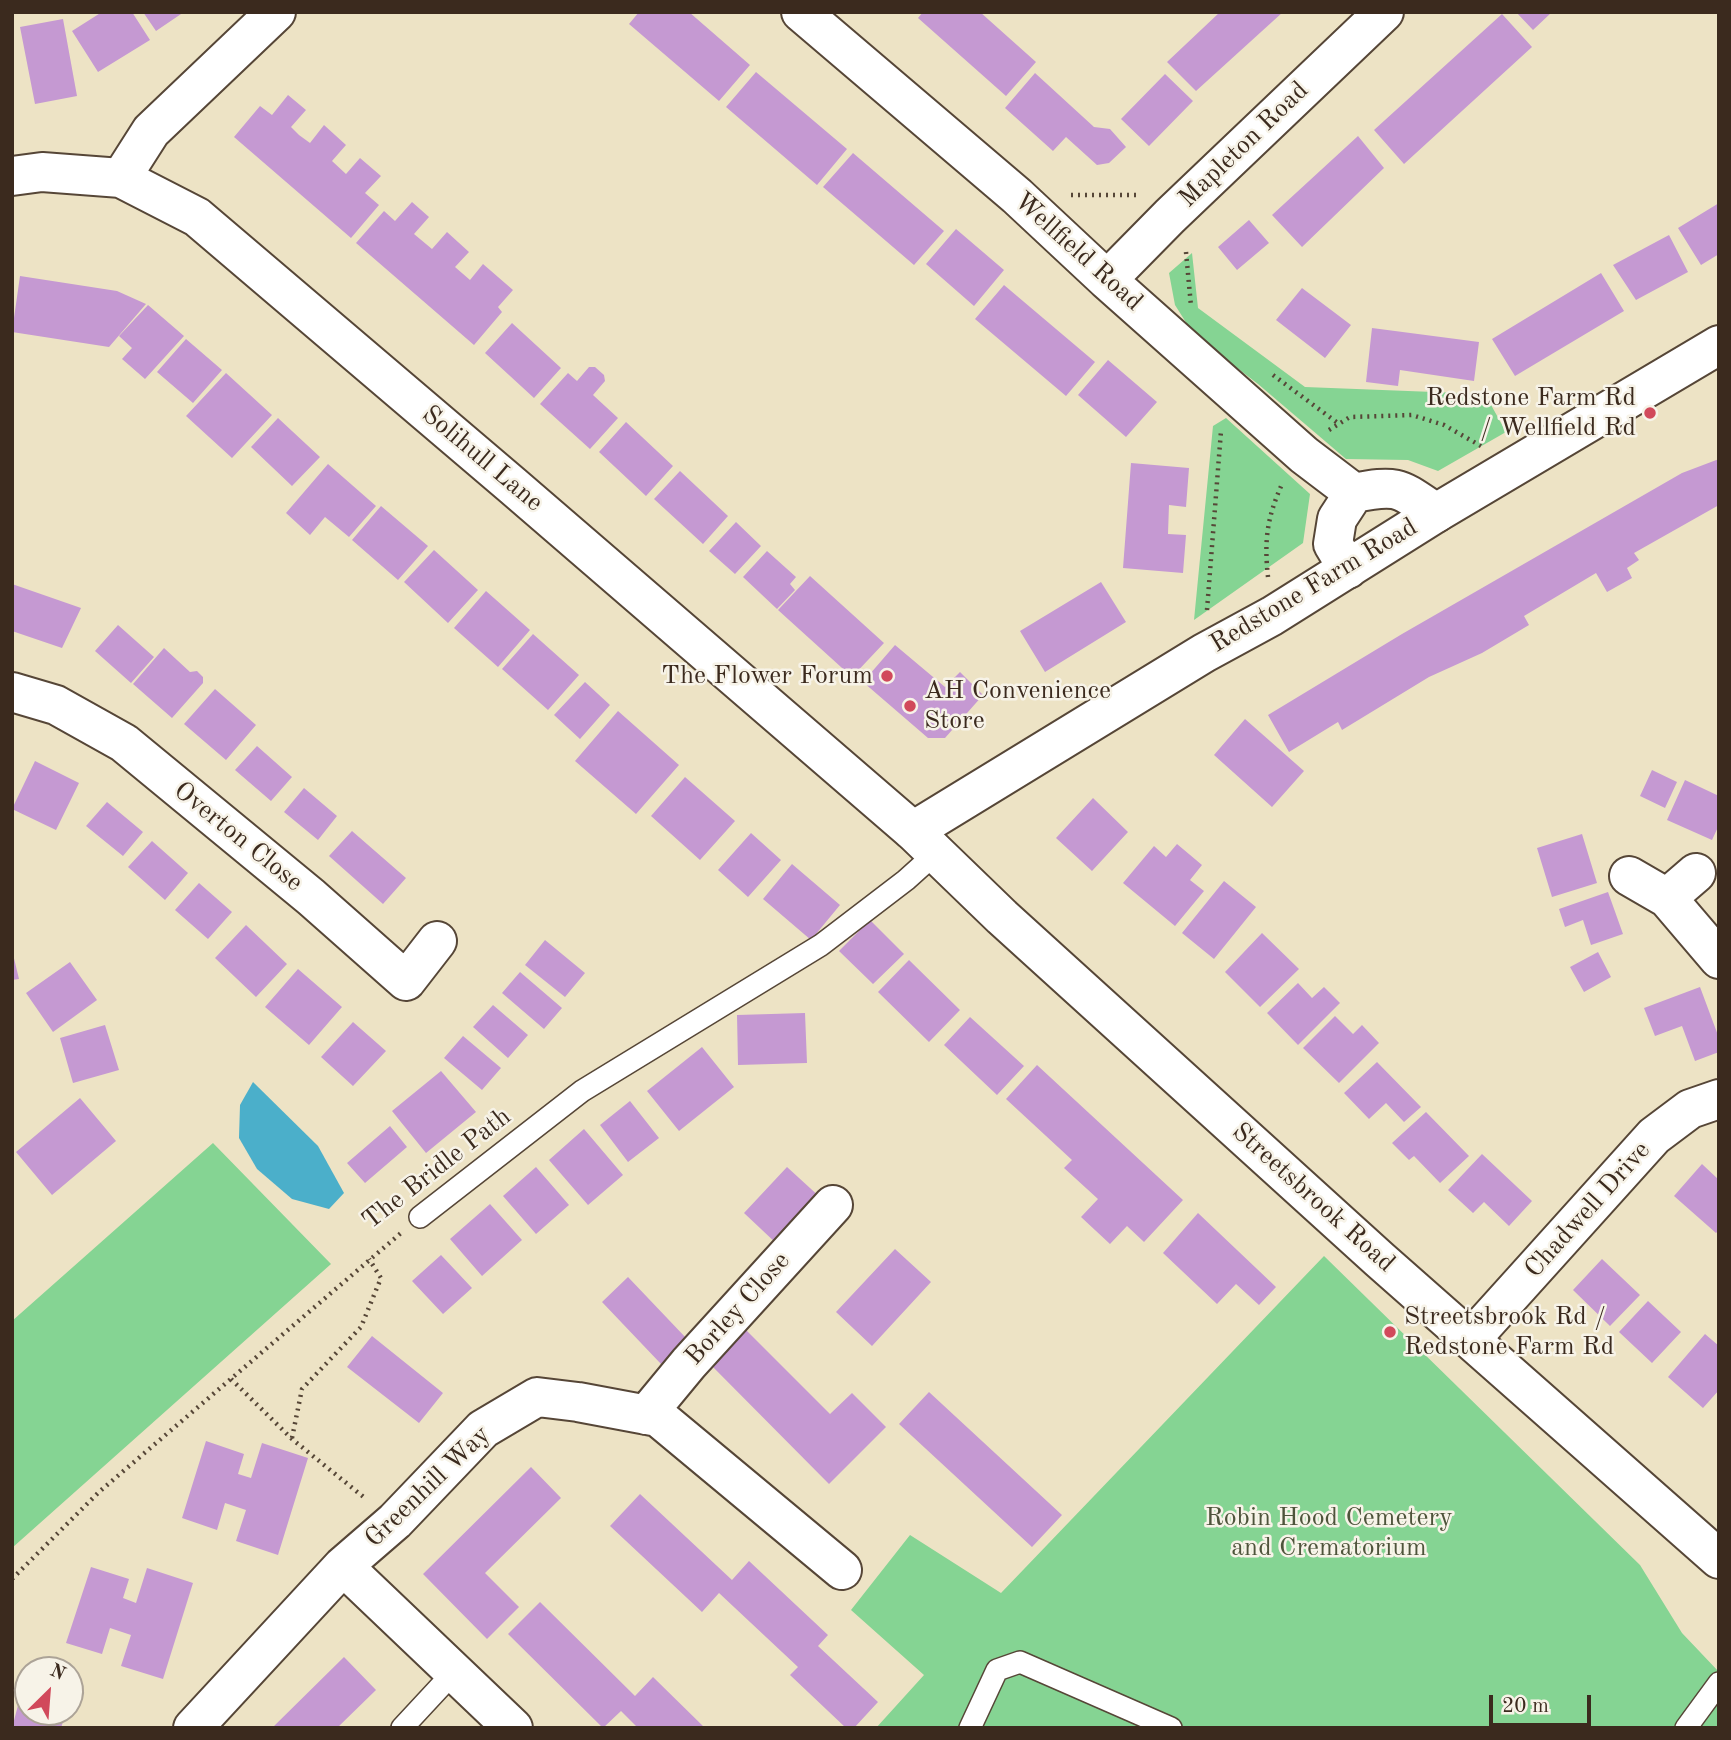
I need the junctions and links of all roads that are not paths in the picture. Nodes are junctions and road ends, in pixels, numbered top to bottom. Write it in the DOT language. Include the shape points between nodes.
graph roads {
  1 [pos="276,12"];
  2 [pos="801,12"];
  3 [pos="1384,12"];
  4 [pos="12,176"];
  5 [pos="121,178"];
  6 [pos="1107,280"];
  7 [pos="1719,345"];
  8 [pos="1354,493"];
  9 [pos="1436,513"];
  10 [pos="1348,569"];
  11 [pos="12,692"];
  12 [pos="924,842"];
  13 [pos="1696,873"];
  14 [pos="1629,876"];
  15 [pos="1667,898"];
  16 [pos="437,941"];
  17 [pos="1719,959"];
  18 [pos="1719,1099"];
  19 [pos="833,1205"];
  20 [pos="420,1217"];
  21 [pos="1471,1339"];
  22 [pos="646,1415"];
  23 [pos="1719,1559"];
  24 [pos="344,1566"];
  25 [pos="842,1570"];
  26 [pos="454,1672"];
  27 [pos="1719,1683"];
  28 [pos="193,1728"];
  29 [pos="402,1728"];
  30 [pos="513,1728"];
  31 [pos="970,1728"];
  32 [pos="1171,1728"];
  33 [pos="1686,1728"];
  1 -- 5 [label="street" via="151,131"];
  2 -- 6 [label="street, Wellfield Road" via="1017,196"];
  3 -- 6 [label="street, Mapleton Road"];
  4 -- 5 [label="street, Solihull Lane" via="42,172"];
  5 -- 12 [label="street, Solihull Lane" via="197,217"];
  6 -- 8 [label="street, Wellfield Road" via="1304,455"];
  7 -- 9 [label="street, Redstone Farm Road"];
  8 -- 9 [label="street" via="1384,487 1402,490"];
  8 -- 10 [label="street" via="1337,519 1333,544"];
  9 -- 10 [label="street, Redstone Farm Road"];
  10 -- 12 [label="street, Redstone Farm Road" via="1204,653"];
  11 -- 16 [label="street, Overton Close" via="56,705 124,743 406,981"];
  12 -- 20 [label="lane, The Bridle Path" via="906,880 821,945 582,1091"];
  12 -- 21 [label="street, Streetsbrook Road" via="1002,918"];
  13 -- 15 [label="street"];
  14 -- 15 [label="street"];
  15 -- 17 [label="street"];
  18 -- 21 [label="street, Chadwell Drive" via="1690,1109 1654,1136"];
  19 -- 22 [label="street, Borley Close"];
  21 -- 23 [label="street, Streetsbrook Road"];
  22 -- 24 [label="street, Greenhill Way" via="537,1397 483,1429 395,1521"];
  22 -- 25 [label="street, Greenhill Way" via="658,1418"];
  24 -- 26 [label="street"];
  24 -- 28 [label="street, Greenhill Way"];
  26 -- 29 [label="lane"];
  26 -- 30 [label="street"];
  27 -- 33 [label="lane"];
  31 -- 32 [label="lane" via="997,1670 1020,1662"];
}
